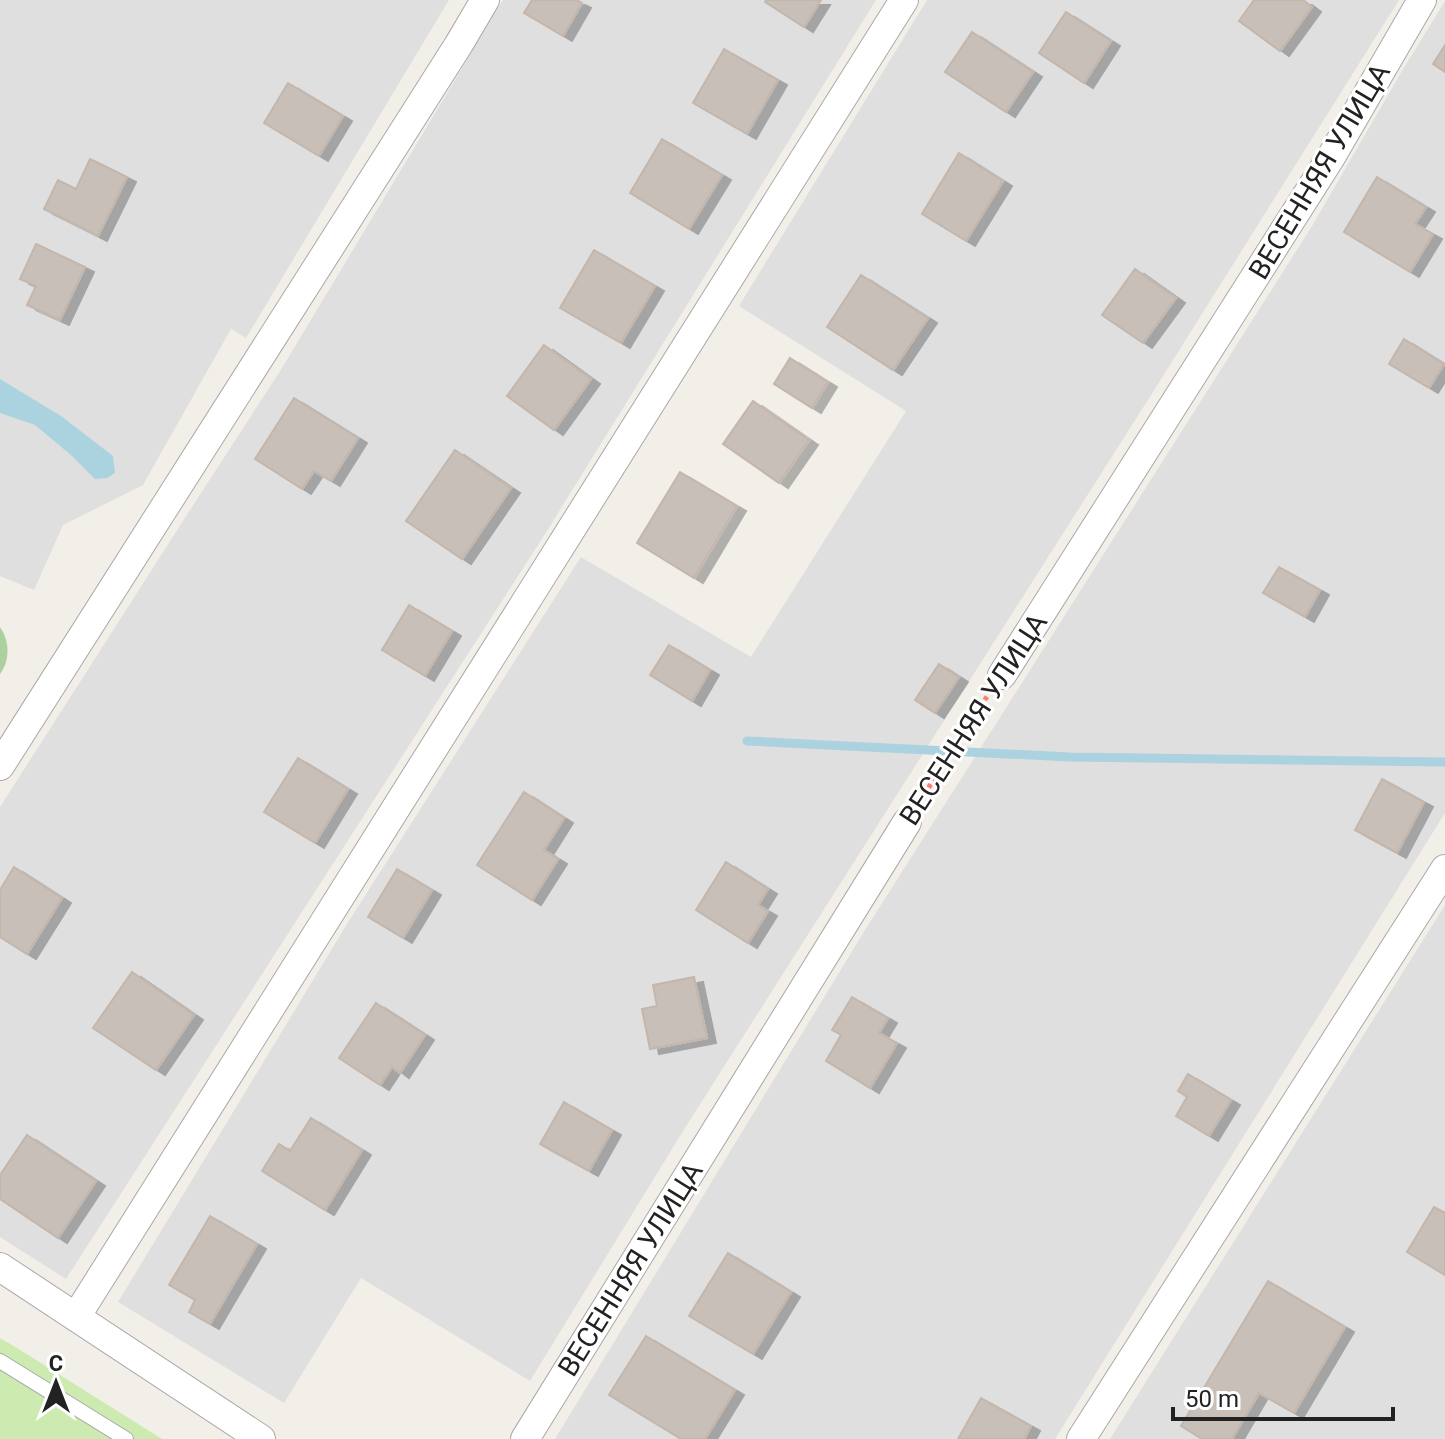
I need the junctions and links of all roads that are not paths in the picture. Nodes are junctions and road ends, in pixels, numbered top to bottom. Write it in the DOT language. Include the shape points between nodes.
graph roads {
  1 [pos="485,0"];
  2 [pos="904,0"];
  3 [pos="1422,0"];
  4 [pos="1002,675"];
  5 [pos="0,766"];
  6 [pos="907,822"];
  7 [pos="1445,869"];
  8 [pos="0,1267"];
  9 [pos="76,1317"];
  10 [pos="0,1361"];
  11 [pos="126,1439"];
  12 [pos="261,1439"];
  13 [pos="525,1439"];
  14 [pos="1081,1439"];
  1 -- 5 [label="street"];
  2 -- 9 [label="street"];
  3 -- 4 [label="street, ВЕСЕННЯЯ УЛИЦА" via="1331,157"];
  6 -- 13 [label="street, ВЕСЕННЯЯ УЛИЦА"];
  7 -- 14 [label="street"];
  8 -- 9 [label="street"];
  9 -- 12 [label="street"];
  10 -- 11 [label="lane"];
}
